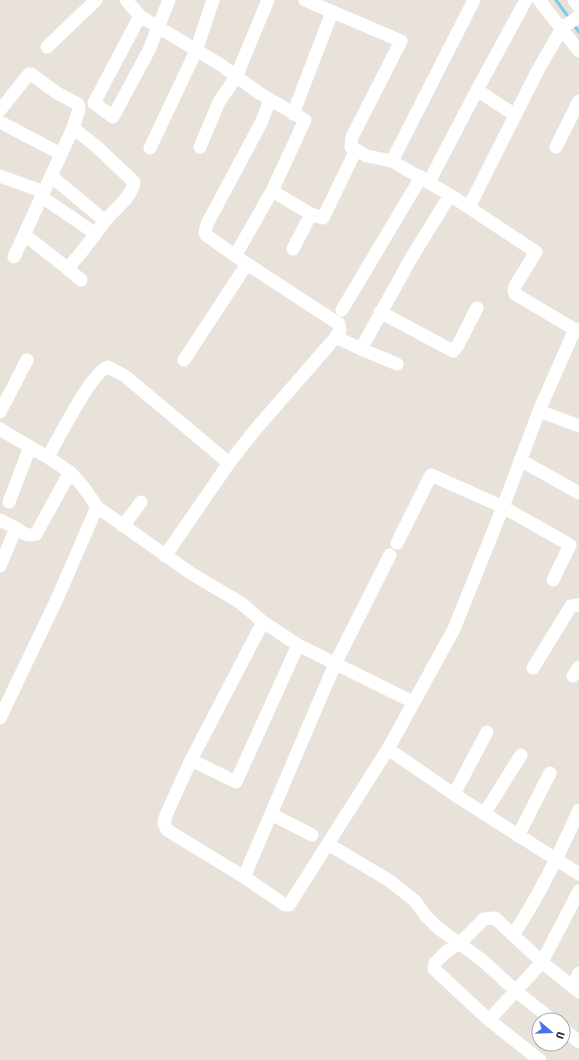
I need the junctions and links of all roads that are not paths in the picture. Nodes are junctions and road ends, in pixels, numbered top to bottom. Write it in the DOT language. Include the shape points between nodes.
graph roads {
  1 [pos="96,0"];
  2 [pos="126,0"];
  3 [pos="169,0"];
  4 [pos="213,0"];
  5 [pos="268,0"];
  6 [pos="305,0"];
  7 [pos="474,0"];
  8 [pos="526,0"];
  9 [pos="539,0"];
  10 [pos="574,0"];
  11 [pos="579,7"];
  12 [pos="332,12"];
  13 [pos="140,16"];
  14 [pos="579,16"];
  15 [pos="564,27"];
  16 [pos="159,28"];
  17 [pos="47,47"];
  18 [pos="579,50"];
  19 [pos="196,51"];
  20 [pos="236,77"];
  21 [pos="477,90"];
  22 [pos="270,100"];
  23 [pos="579,101"];
  24 [pos="0,110"];
  25 [pos="293,114"];
  26 [pos="515,115"];
  27 [pos="0,122"];
  28 [pos="73,128"];
  29 [pos="556,147"];
  30 [pos="150,148"];
  31 [pos="200,148"];
  32 [pos="356,150"];
  33 [pos="61,154"];
  34 [pos="392,161"];
  35 [pos="0,176"];
  36 [pos="51,176"];
  37 [pos="425,180"];
  38 [pos="272,191"];
  39 [pos="43,194"];
  40 [pos="450,195"];
  41 [pos="469,207"];
  42 [pos="311,214"];
  43 [pos="105,221"];
  44 [pos="96,234"];
  45 [pos="25,235"];
  46 [pos="293,250"];
  47 [pos="235,256"];
  48 [pos="14,257"];
  49 [pos="247,264"];
  50 [pos="67,268"];
  51 [pos="81,280"];
  52 [pos="477,308"];
  53 [pos="342,310"];
  54 [pos="380,312"];
  55 [pos="577,330"];
  56 [pos="336,337"];
  57 [pos="361,348"];
  58 [pos="27,360"];
  59 [pos="184,360"];
  60 [pos="397,364"];
  61 [pos="539,411"];
  62 [pos="0,412"];
  63 [pos="579,426"];
  64 [pos="1,433"];
  65 [pos="30,447"];
  66 [pos="48,457"];
  67 [pos="520,460"];
  68 [pos="229,463"];
  69 [pos="70,472"];
  70 [pos="579,493"];
  71 [pos="9,502"];
  72 [pos="141,502"];
  73 [pos="97,507"];
  74 [pos="503,507"];
  75 [pos="0,520"];
  76 [pos="122,526"];
  77 [pos="16,528"];
  78 [pos="397,543"];
  79 [pos="574,548"];
  80 [pos="390,555"];
  81 [pos="165,556"];
  82 [pos="0,566"];
  83 [pos="553,580"];
  84 [pos="579,605"];
  85 [pos="263,622"];
  86 [pos="298,645"];
  87 [pos="335,664"];
  88 [pos="533,668"];
  89 [pos="413,702"];
  90 [pos="0,718"];
  91 [pos="487,732"];
  92 [pos="388,749"];
  93 [pos="521,755"];
  94 [pos="191,760"];
  95 [pos="550,773"];
  96 [pos="454,794"];
  97 [pos="579,810"];
  98 [pos="271,814"];
  99 [pos="484,814"];
  100 [pos="312,835"];
  101 [pos="518,836"];
  102 [pos="328,844"];
  103 [pos="557,859"];
  104 [pos="579,874"];
  105 [pos="244,877"];
  106 [pos="579,891"];
  107 [pos="513,935"];
  108 [pos="460,943"];
  109 [pos="542,962"];
  110 [pos="579,973"];
  111 [pos="576,989"];
  112 [pos="516,991"];
  113 [pos="542,1012"];
  114 [pos="489,1020"];
  115 [pos="571,1036"];
  116 [pos="579,1042"];
  117 [pos="540,1060"];
  1 -- 17 [label="street"];
  2 -- 13 [label="street"];
  3 -- 16 [label="street"];
  4 -- 19 [label="street"];
  5 -- 20 [label="street"];
  6 -- 12 [label="street"];
  7 -- 34 [label="street"];
  8 -- 21 [label="street"];
  9 -- 15 [label="street"];
  10 -- 11 [label="street"];
  12 -- 25 [label="street"];
  12 -- 32 [label="street" via="401,41 352,137 351,147"];
  13 -- 16 [label="street"];
  13 -- 16 [label="street" via="94,103 113,117"];
  14 -- 15 [label="street"];
  15 -- 18 [label="street"];
  15 -- 26 [label="street"];
  16 -- 19 [label="street"];
  19 -- 20 [label="street"];
  19 -- 30 [label="street"];
  20 -- 22 [label="street"];
  20 -- 31 [label="street" via="219,102"];
  21 -- 26 [label="street"];
  21 -- 37 [label="street"];
  22 -- 25 [label="street"];
  22 -- 47 [label="street" via="261,123 205,229 206,235"];
  23 -- 29 [label="street"];
  24 -- 28 [label="street" via="31,74 57,93 78,104 79,110"];
  25 -- 38 [label="street" via="305,120"];
  26 -- 41 [label="street"];
  27 -- 33 [label="street"];
  28 -- 33 [label="street"];
  28 -- 43 [label="street" via="134,182 130,193"];
  32 -- 34 [label="street" via="367,156"];
  32 -- 42 [label="street" via="323,218"];
  33 -- 36 [label="street"];
  34 -- 37 [label="street"];
  35 -- 39 [label="street"];
  36 -- 39 [label="street"];
  36 -- 43 [label="street"];
  37 -- 40 [label="street"];
  37 -- 53 [label="street"];
  38 -- 42 [label="street"];
  38 -- 47 [label="street"];
  39 -- 44 [label="street"];
  39 -- 45 [label="street"];
  40 -- 41 [label="street"];
  40 -- 54 [label="street"];
  41 -- 55 [label="street" via="536,252 515,286 516,294"];
  42 -- 46 [label="street"];
  43 -- 44 [label="street"];
  44 -- 50 [label="street"];
  45 -- 48 [label="street"];
  45 -- 50 [label="street"];
  47 -- 49 [label="street"];
  49 -- 56 [label="street" via="340,324"];
  49 -- 59 [label="street"];
  50 -- 51 [label="street"];
  52 -- 54 [label="street" via="457,348 453,351"];
  54 -- 57 [label="street"];
  55 -- 61 [label="street"];
  56 -- 57 [label="street"];
  56 -- 68 [label="street"];
  57 -- 60 [label="street"];
  58 -- 62 [label="street"];
  61 -- 63 [label="street"];
  61 -- 67 [label="street"];
  64 -- 65 [label="street"];
  65 -- 66 [label="street"];
  65 -- 71 [label="street"];
  66 -- 68 [label="street" via="86,391 100,371 108,367 125,376"];
  66 -- 69 [label="street"];
  67 -- 70 [label="street"];
  67 -- 74 [label="street"];
  68 -- 81 [label="street"];
  69 -- 73 [label="street"];
  69 -- 77 [label="street" via="36,534 25,535"];
  72 -- 76 [label="street"];
  73 -- 76 [label="street"];
  73 -- 90 [label="street" via="57,599"];
  74 -- 78 [label="street" via="431,475"];
  74 -- 79 [label="street"];
  74 -- 89 [label="street" via="454,629"];
  75 -- 77 [label="street"];
  76 -- 81 [label="street"];
  77 -- 82 [label="street"];
  79 -- 83 [label="street"];
  80 -- 87 [label="street"];
  81 -- 85 [label="street" via="241,603"];
  84 -- 88 [label="street" via="571,606"];
  85 -- 86 [label="street"];
  85 -- 94 [label="street"];
  86 -- 87 [label="street"];
  86 -- 94 [label="street" via="236,782"];
  87 -- 89 [label="street"];
  87 -- 98 [label="street"];
  89 -- 92 [label="street"];
  91 -- 96 [label="street"];
  92 -- 96 [label="street"];
  92 -- 102 [label="street"];
  93 -- 99 [label="street"];
  94 -- 105 [label="street" via="166,815 164,823 167,830"];
  95 -- 101 [label="street"];
  96 -- 99 [label="street"];
  97 -- 103 [label="street"];
  98 -- 100 [label="street"];
  98 -- 105 [label="street"];
  99 -- 101 [label="street"];
  101 -- 103 [label="street"];
  102 -- 105 [label="street" via="289,905 285,905"];
  102 -- 108 [label="street" via="390,881 415,901 438,928"];
  103 -- 104 [label="street"];
  103 -- 107 [label="street"];
  106 -- 109 [label="street"];
  107 -- 108 [label="street" via="495,918 490,918 484,919"];
  107 -- 109 [label="street"];
  108 -- 112 [label="street"];
  108 -- 114 [label="street" via="435,962 434,969"];
  109 -- 111 [label="street"];
  109 -- 112 [label="street"];
  110 -- 111 [label="street"];
  112 -- 113 [label="street"];
  112 -- 114 [label="street"];
  114 -- 117 [label="street"];
  115 -- 116 [label="street"];
}
